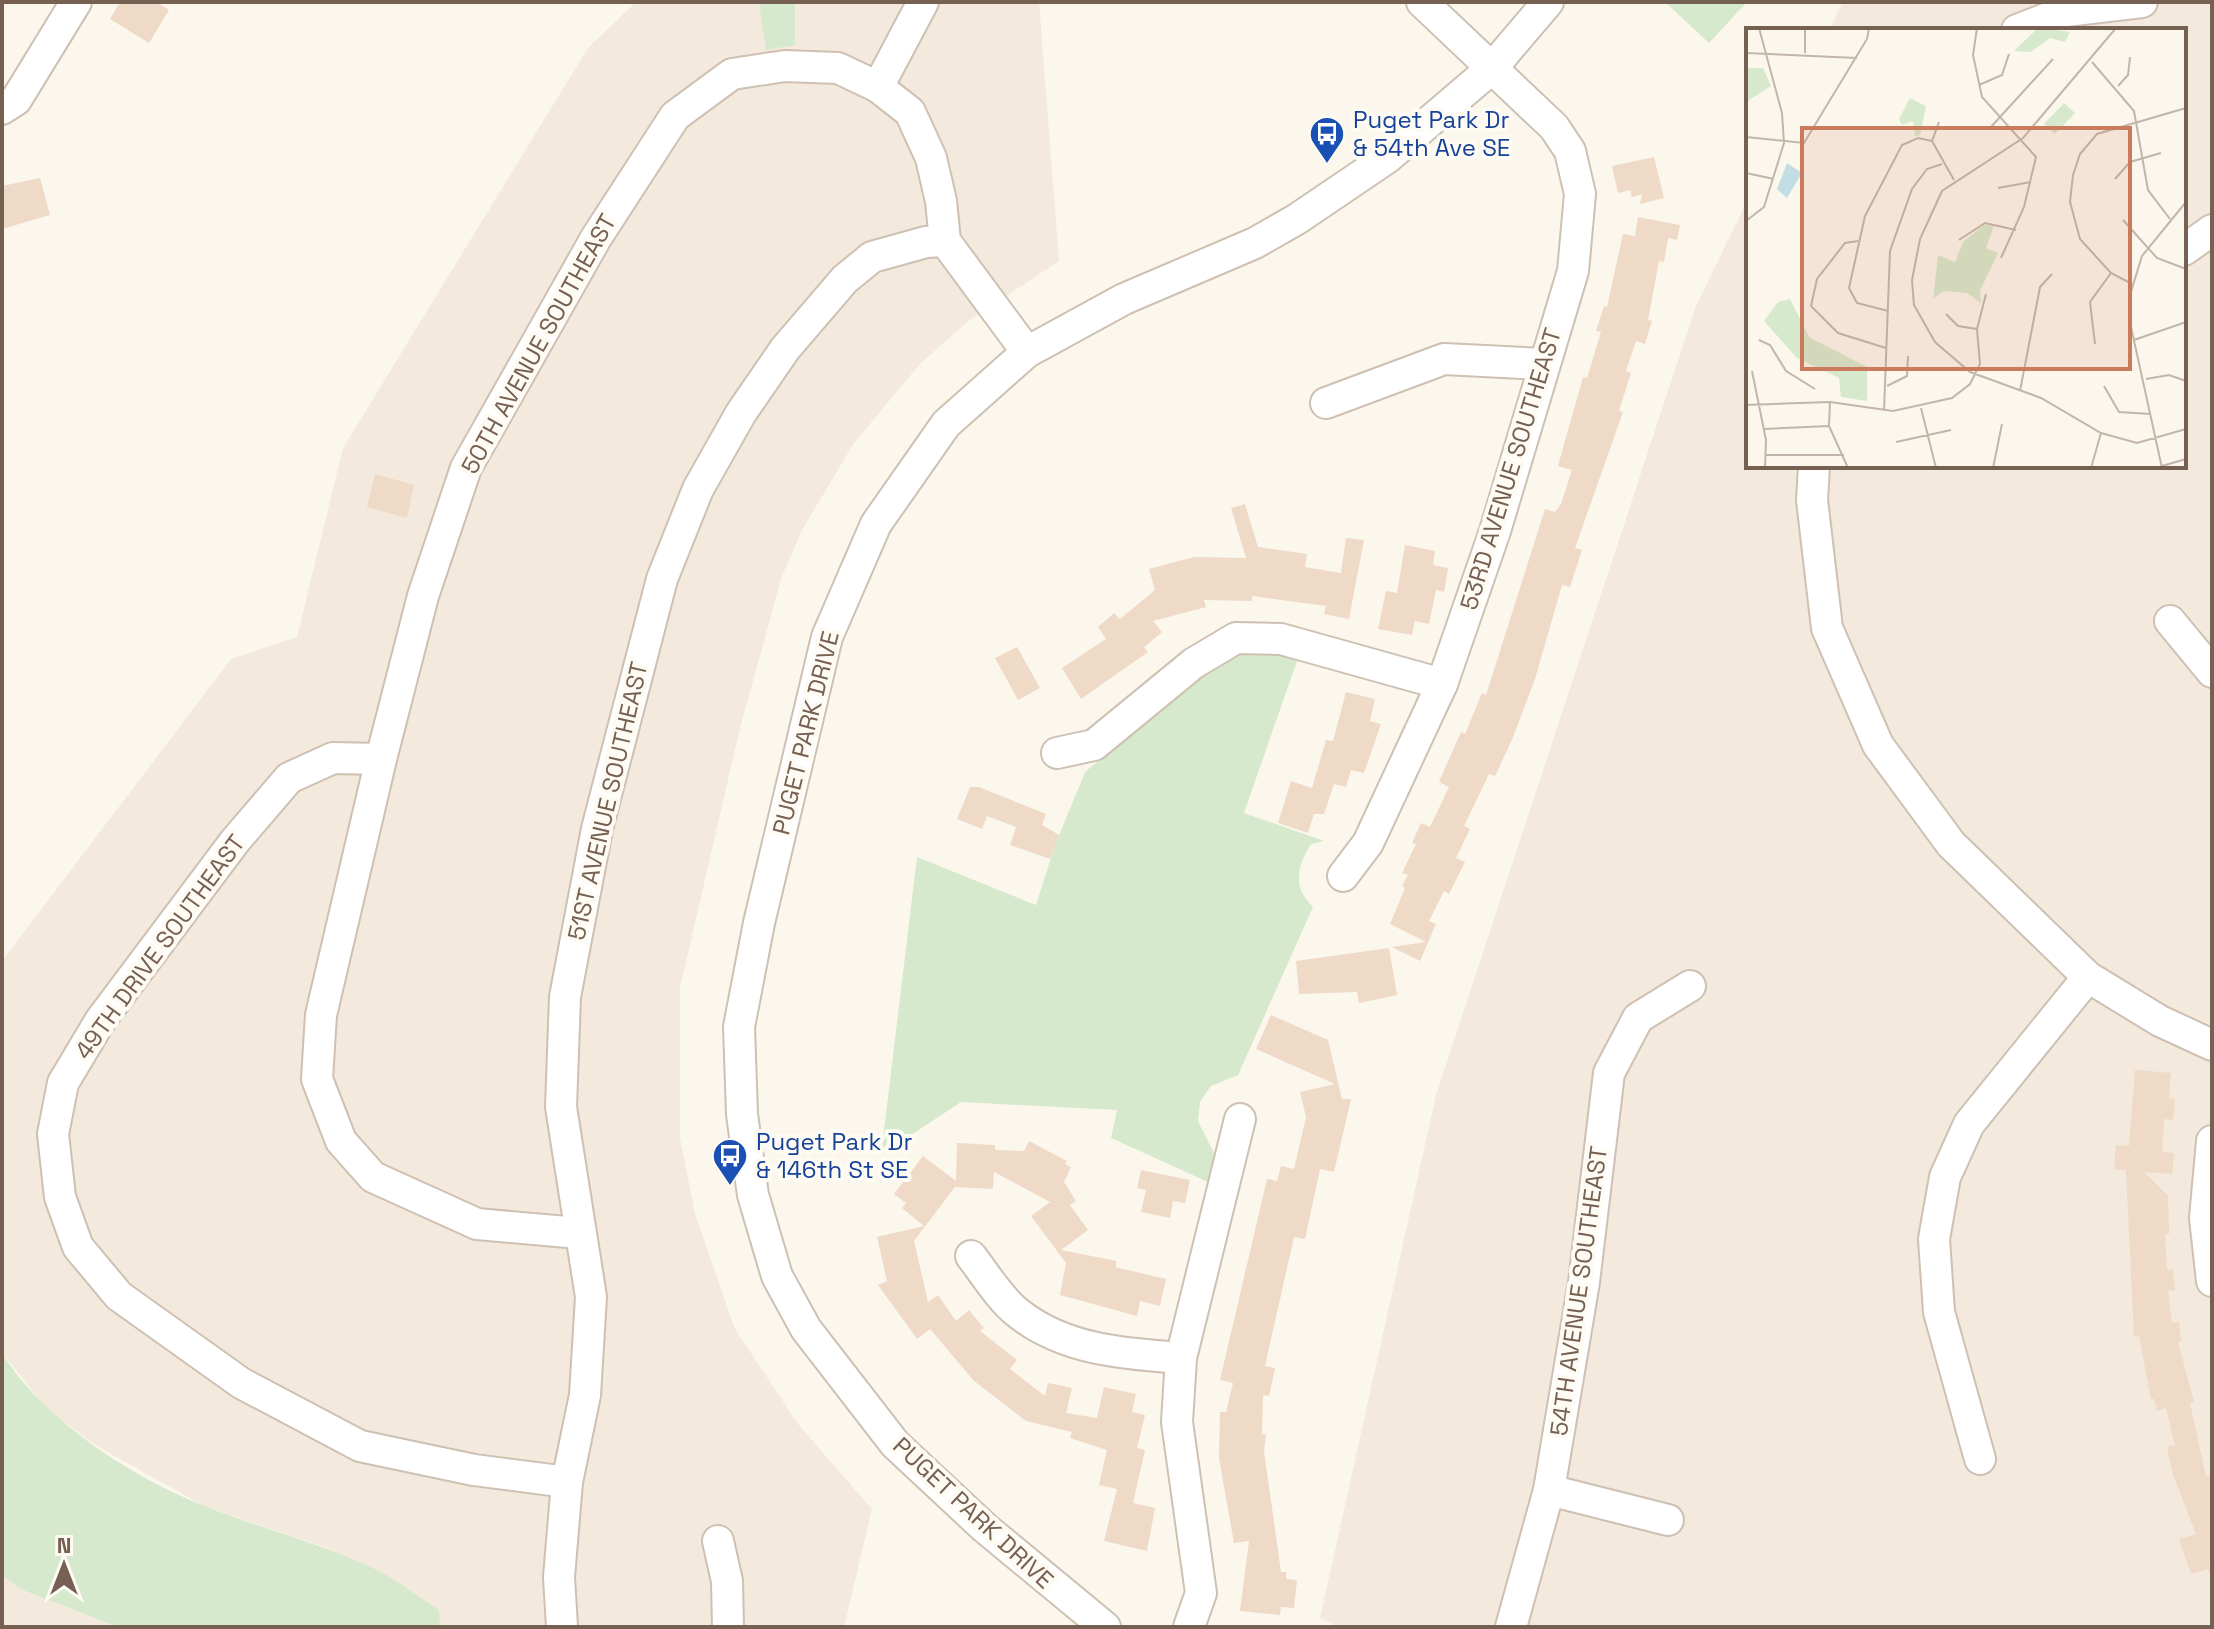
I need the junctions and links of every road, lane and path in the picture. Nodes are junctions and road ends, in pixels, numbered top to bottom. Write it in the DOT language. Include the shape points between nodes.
graph roads {
  1 [pos="76,2"];
  2 [pos="923,2"];
  3 [pos="1422,2"];
  4 [pos="1548,2"];
  5 [pos="2142,2"];
  6 [pos="2022,28"];
  7 [pos="1492,68"];
  8 [pos="878,87"];
  9 [pos="2,109"];
  10 [pos="2212,230"];
  11 [pos="945,241"];
  12 [pos="2186,249"];
  13 [pos="1027,352"];
  14 [pos="1543,364"];
  15 [pos="1326,403"];
  16 [pos="1814,468"];
  17 [pos="2170,621"];
  18 [pos="2212,672"];
  19 [pos="1442,684"];
  20 [pos="1057,753"];
  21 [pos="381,759"];
  22 [pos="1343,876"];
  23 [pos="2088,977"];
  24 [pos="1690,986"];
  25 [pos="2212,1045"];
  26 [pos="1240,1119"];
  27 [pos="2212,1141"];
  28 [pos="578,1233"];
  29 [pos="971,1256"];
  30 [pos="2212,1281"];
  31 [pos="1181,1358"];
  32 [pos="1980,1459"];
  33 [pos="567,1482"];
  34 [pos="1549,1490"];
  35 [pos="1668,1520"];
  36 [pos="718,1541"];
  37 [pos="562,1627"];
  38 [pos="728,1627"];
  39 [pos="1105,1627"];
  40 [pos="1189,1627"];
  41 [pos="1511,1627"];
  1 -- 9 [label="street" via="16,100"];
  2 -- 8 [label="street"];
  3 -- 7 [label="street"];
  4 -- 7 [label="street, PUGET PARK DRIVE"];
  5 -- 6 [label="street" via="2066,11"];
  7 -- 13 [label="street, PUGET PARK DRIVE" via="1387,158 1297,219 1255,243 1124,299"];
  7 -- 14 [label="street, 53RD AVENUE SOUTHEAST" via="1554,127 1570,151 1580,194 1573,271"];
  8 -- 11 [label="street, 50TH AVENUE SOUTHEAST" via="910,112 931,158"];
  8 -- 21 [label="street, 50TH AVENUE SOUTHEAST" via="838,68 785,66 732,74 675,116 596,238 466,468 423,596"];
  10 -- 12 [label="street"];
  11 -- 13 [label="street"];
  11 -- 28 [label="street, 51ST AVENUE SOUTHEAST" via="872,257 845,279 785,349 698,489 662,579 597,829 565,997 561,1107"];
  13 -- 39 [label="street, PUGET PARK DRIVE" via="946,424 876,524 827,637 739,1027 742,1114 753,1195 777,1276 806,1329 895,1444 996,1538"];
  14 -- 15 [label="street" via="1444,359"];
  14 -- 19 [label="street, 53RD AVENUE SOUTHEAST" via="1495,531"];
  16 -- 23 [label="street" via="1812,500 1827,628 1878,745 1951,844"];
  17 -- 18 [label="street"];
  19 -- 20 [label="street" via="1281,639 1236,638 1194,663 1094,745"];
  19 -- 22 [label="street, 53RD AVENUE SOUTHEAST" via="1368,843"];
  21 -- 28 [label="street, 50TH AVENUE SOUTHEAST" via="321,1015 317,1079 341,1141 373,1177 477,1224"];
  21 -- 33 [label="street, 49TH DRIVE SOUTHEAST" via="333,758 289,778 100,1021 63,1083 53,1134 60,1197 78,1247 119,1296 241,1383 360,1446 474,1470"];
  23 -- 25 [label="street"];
  23 -- 32 [label="street" via="1969,1124 1945,1177 1934,1239 1939,1312"];
  24 -- 34 [label="street, 54TH AVENUE SOUTHEAST" via="1638,1018 1609,1073 1584,1282"];
  26 -- 31 [label="street"];
  27 -- 30 [label="street" via="2205,1218"];
  28 -- 33 [label="street, 51ST AVENUE SOUTHEAST" via="591,1297 585,1395"];
  29 -- 31 [label="street" via="1016,1312 1054,1334 1109,1353"];
  31 -- 40 [label="street" via="1177,1422 1201,1593"];
  33 -- 37 [label="street, 51ST AVENUE SOUTHEAST" via="559,1577"];
  34 -- 35 [label="street"];
  34 -- 41 [label="street, 54TH AVENUE SOUTHEAST"];
  36 -- 38 [label="street" via="727,1581"];
}
